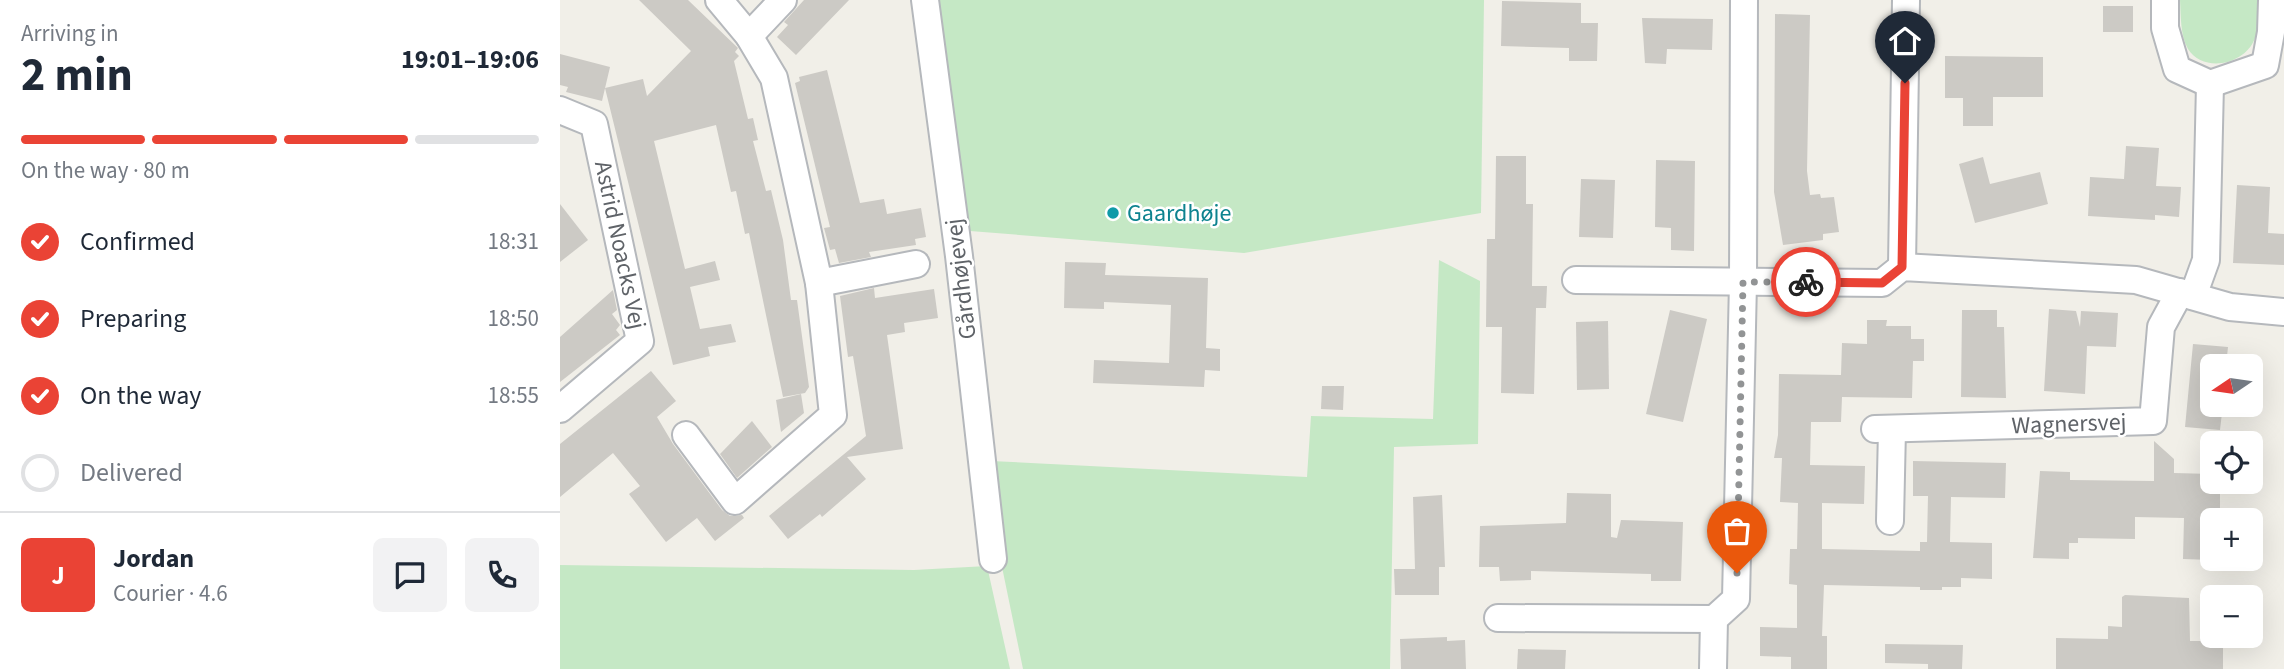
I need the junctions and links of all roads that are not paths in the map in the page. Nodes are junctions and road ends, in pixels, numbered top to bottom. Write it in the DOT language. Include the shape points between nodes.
graph roads {
  1 [pos="719,0"];
  2 [pos="783,0"];
  3 [pos="925,0"];
  4 [pos="1744,0"];
  5 [pos="1906,0"];
  6 [pos="2165,0"];
  7 [pos="2273,0"];
  8 [pos="749,36"];
  9 [pos="2210,84"];
  10 [pos="560,110"];
  11 [pos="916,264"];
  12 [pos="1902,267"];
  13 [pos="1576,280"];
  14 [pos="1743,282"];
  15 [pos="819,283"];
  16 [pos="2186,294"];
  17 [pos="2284,312"];
  18 [pos="560,409"];
  19 [pos="685,435"];
  20 [pos="1890,522"];
  21 [pos="993,559"];
  22 [pos="1498,618"];
  23 [pos="1714,619"];
  24 [pos="1713,669"];
  1 -- 8 [label="street"];
  2 -- 8 [label="street"];
  3 -- 21 [label="street, Gårdhøjevej"];
  4 -- 14 [label="street"];
  5 -- 12 [label="street"];
  6 -- 9 [label="street" via="2165,28 2177,69"];
  7 -- 9 [label="street" via="2265,65"];
  8 -- 15 [label="street" via="774,78"];
  9 -- 16 [label="street, Wagnersvej" via="2206,260"];
  10 -- 18 [label="street, Astrid Noacks Vej" via="594,124 640,341"];
  11 -- 15 [label="street"];
  12 -- 14 [label="street" via="1882,283"];
  12 -- 16 [label="street" via="2137,280"];
  13 -- 14 [label="street"];
  14 -- 23 [label="street" via="1736,599"];
  15 -- 19 [label="street" via="833,415 735,501"];
  16 -- 17 [label="street" via="2230,307"];
  16 -- 20 [label="street, Wagnersvej" via="2161,327 2153,421 1884,429"];
  22 -- 23 [label="street"];
  23 -- 24 [label="street"];
}
